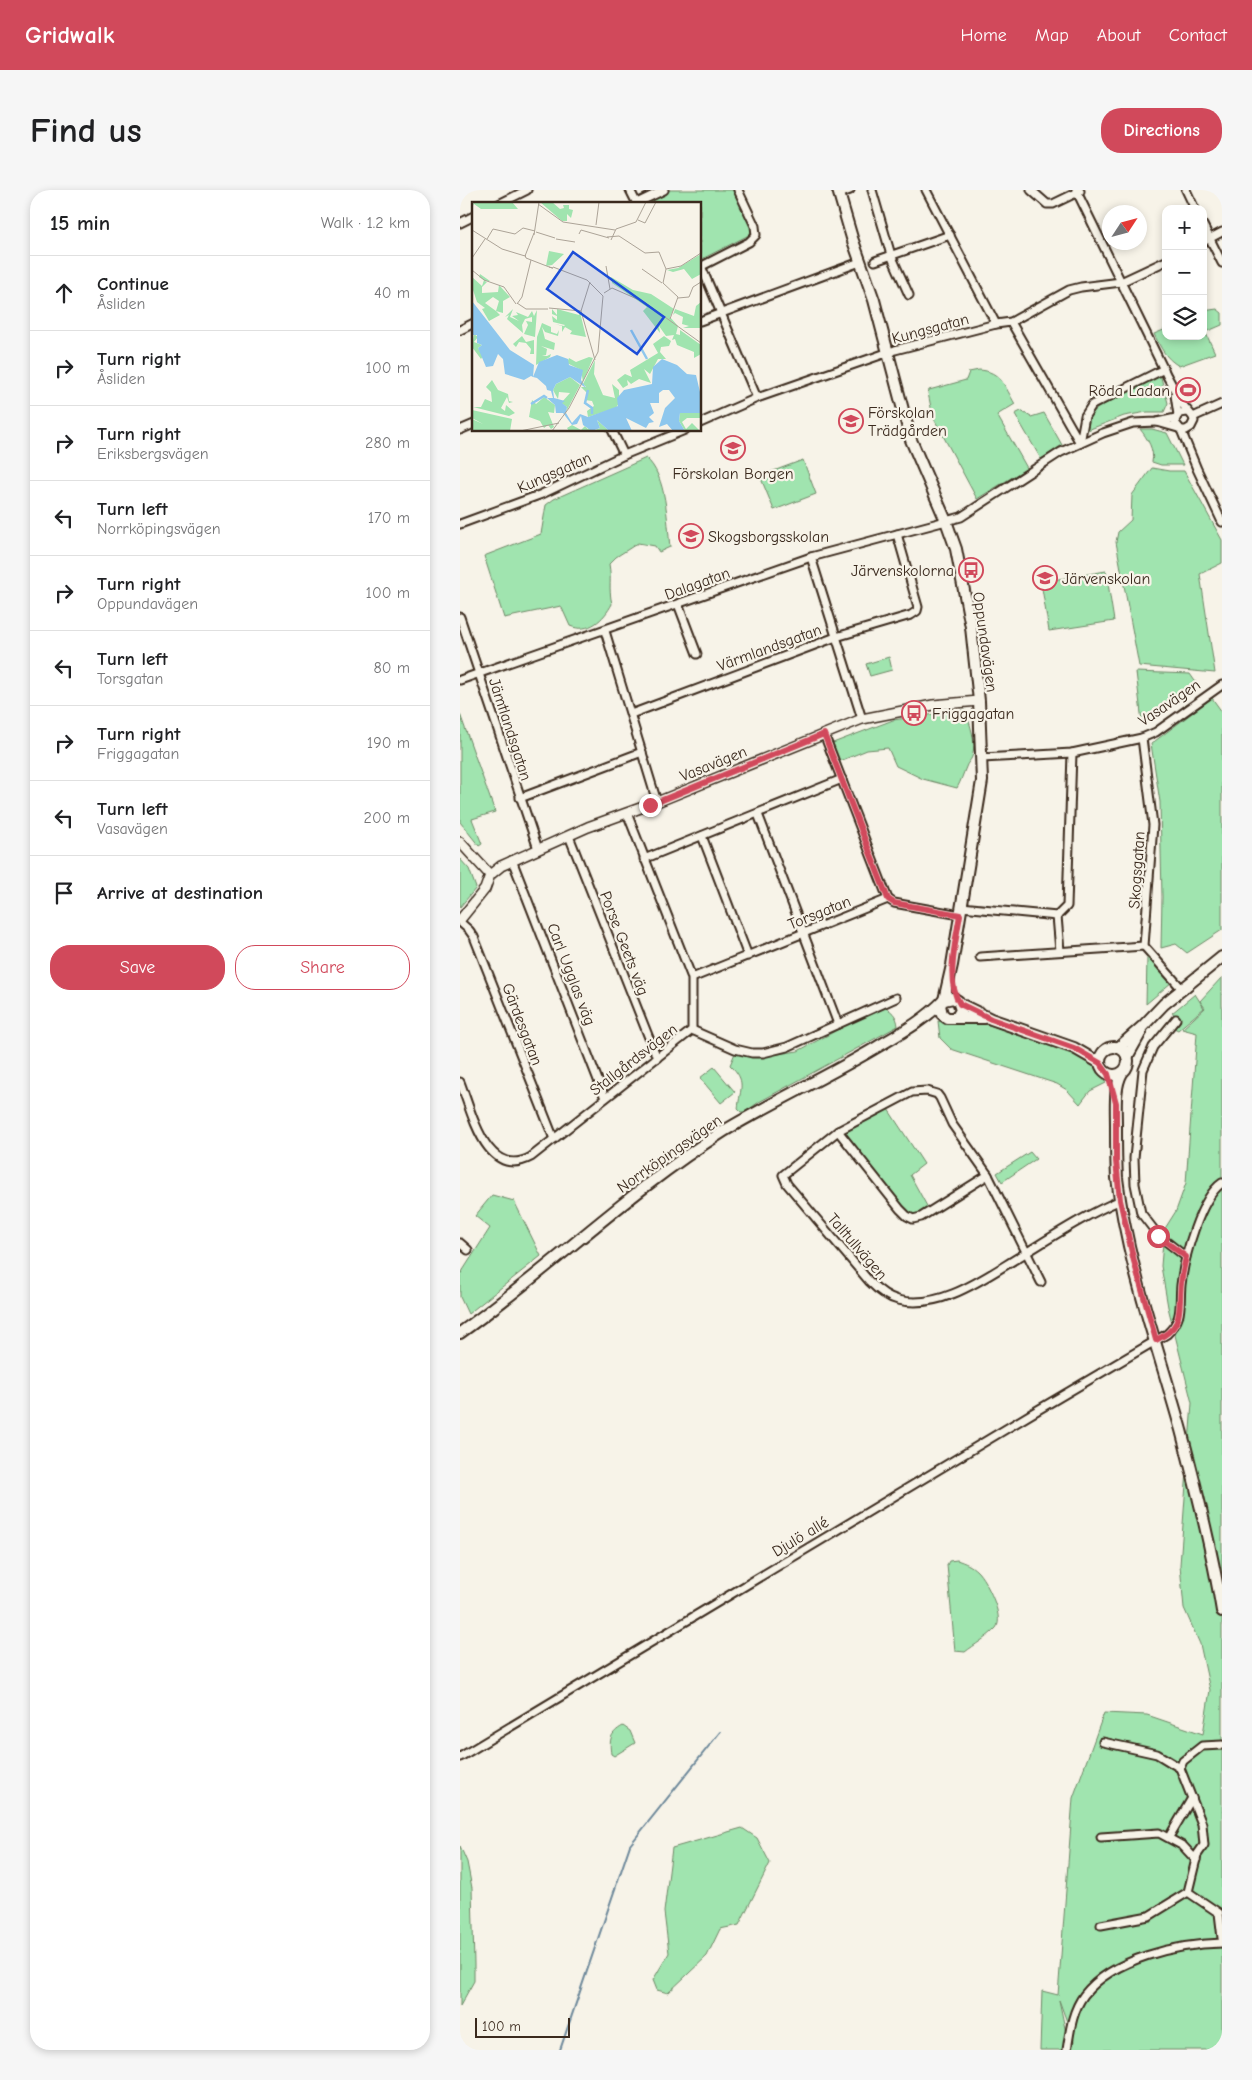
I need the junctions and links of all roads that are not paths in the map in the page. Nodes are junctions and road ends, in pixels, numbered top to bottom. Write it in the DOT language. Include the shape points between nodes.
graph roads {
  1 [pos="526,190"];
  2 [pos="630,190"];
  3 [pos="664,190"];
  4 [pos="748,190"];
  5 [pos="850,190"];
  6 [pos="872,190"];
  7 [pos="926,190"];
  8 [pos="1031,190"];
  9 [pos="1186,190"];
  10 [pos="1078,191"];
  11 [pos="739,192"];
  12 [pos="839,192"];
  13 [pos="502,202"];
  14 [pos="636,202"];
  15 [pos="641,202"];
  16 [pos="1193,205"];
  17 [pos="472,217"];
  18 [pos="460,223"];
  19 [pos="1222,232"];
  20 [pos="950,235"];
  21 [pos="1207,240"];
  22 [pos="1207,241"];
  23 [pos="891,255"];
  24 [pos="875,260"];
  25 [pos="860,262"];
  26 [pos="1162,263"];
  27 [pos="1222,263"];
  28 [pos="701,266"];
  29 [pos="701,268"];
  30 [pos="1121,282"];
  31 [pos="909,295"];
  32 [pos="721,312"];
  33 [pos="701,321"];
  34 [pos="1011,322"];
  35 [pos="472,323"];
  36 [pos="996,324"];
  37 [pos="460,330"];
  38 [pos="888,354"];
  39 [pos="1164,369"];
  40 [pos="1173,387"];
  41 [pos="757,398"];
  42 [pos="1222,404"];
  43 [pos="1190,415"];
  44 [pos="1177,416"];
  45 [pos="1156,422"];
  46 [pos="701,423"];
  47 [pos="472,425"];
  48 [pos="1180,429"];
  49 [pos="1190,429"];
  50 [pos="460,430"];
  51 [pos="612,431"];
  52 [pos="683,431"];
  53 [pos="1080,444"];
  54 [pos="1190,449"];
  55 [pos="624,455"];
  56 [pos="946,521"];
  57 [pos="1222,522"];
  58 [pos="460,524"];
  59 [pos="897,534"];
  60 [pos="811,557"];
  61 [pos="678,604"];
  62 [pos="460,617"];
  63 [pos="605,631"];
  64 [pos="836,637"];
  65 [pos="697,654"];
  66 [pos="478,674"];
  67 [pos="460,680"];
  68 [pos="1222,685"];
  69 [pos="979,701"];
  70 [pos="631,714"];
  71 [pos="862,719"];
  72 [pos="824,734"];
  73 [pos="1142,738"];
  74 [pos="642,752"];
  75 [pos="1072,753"];
  76 [pos="982,758"];
  77 [pos="842,779"];
  78 [pos="520,798"];
  79 [pos="657,802"];
  80 [pos="627,813"];
  81 [pos="758,814"];
  82 [pos="569,836"];
  83 [pos="702,836"];
  84 [pos="460,842"];
  85 [pos="538,849"];
  86 [pos="644,859"];
  87 [pos="512,860"];
  88 [pos="490,875"];
  89 [pos="888,899"];
  90 [pos="960,911"];
  91 [pos="1057,916"];
  92 [pos="460,921"];
  93 [pos="803,933"];
  94 [pos="1144,946"];
  95 [pos="1060,951"];
  96 [pos="748,956"];
  97 [pos="980,957"];
  98 [pos="1222,957"];
  99 [pos="952,965"];
  100 [pos="692,978"];
  101 [pos="1182,989"];
  102 [pos="896,998"];
  103 [pos="942,1002"];
  104 [pos="959,1002"];
  105 [pos="944,1016"];
  106 [pos="957,1017"];
  107 [pos="991,1019"];
  108 [pos="1176,1019"];
  109 [pos="838,1024"];
  110 [pos="914,1026"];
  111 [pos="1144,1026"];
  112 [pos="692,1030"];
  113 [pos="1074,1048"];
  114 [pos="1118,1048"];
  115 [pos="1104,1052"];
  116 [pos="1127,1057"];
  117 [pos="656,1058"];
  118 [pos="1100,1063"];
  119 [pos="1122,1072"];
  120 [pos="1108,1074"];
  121 [pos="460,1082"];
  122 [pos="605,1098"];
  123 [pos="1116,1103"];
  124 [pos="838,1131"];
  125 [pos="554,1139"];
  126 [pos="988,1175"];
  127 [pos="1222,1182"];
  128 [pos="1120,1200"];
  129 [pos="460,1243"];
  130 [pos="468,1250"];
  131 [pos="1026,1253"];
  132 [pos="1186,1257"];
  133 [pos="1041,1282"];
  134 [pos="460,1333"];
  135 [pos="1156,1340"];
  136 [pos="1222,1611"];
  137 [pos="1103,1742"];
  138 [pos="1222,1745"];
  139 [pos="460,1757"];
  140 [pos="1180,1768"];
  141 [pos="1192,1798"];
  142 [pos="1101,1836"];
  143 [pos="1168,1837"];
  144 [pos="1196,1860"];
  145 [pos="1188,1892"];
  146 [pos="1101,1925"];
  147 [pos="1222,1938"];
  148 [pos="1222,1943"];
  149 [pos="1067,2050"];
  1 -- 13 [label="street"];
  2 -- 14 [label="street"];
  3 -- 15 [label="street"];
  4 -- 11 [label="street"];
  5 -- 12 [label="street"];
  6 -- 23 [label="street"];
  7 -- 20 [label="street"];
  8 -- 10 [label="street" via="1047,204"];
  9 -- 16 [label="street"];
  10 -- 30 [label="street"];
  11 -- 28 [label="street" via="756,232 753,239"];
  12 -- 25 [label="main road, Oppundavägen"];
  17 -- 18 [label="street"];
  19 -- 21 [label="street"];
  20 -- 23 [label="street"];
  20 -- 36 [label="street"];
  22 -- 27 [label="street"];
  23 -- 24 [label="street"];
  23 -- 31 [label="street"];
  25 -- 32 [label="street"];
  25 -- 38 [label="main road, Oppundavägen"];
  26 -- 30 [label="street, Kungsgatan"];
  29 -- 32 [label="street"];
  30 -- 34 [label="street, Kungsgatan" via="1069,290"];
  30 -- 39 [label="street"];
  32 -- 33 [label="street"];
  32 -- 41 [label="street"];
  34 -- 36 [label="street, Kungsgatan"];
  34 -- 53 [label="street"];
  35 -- 37 [label="street"];
  36 -- 38 [label="street, Kungsgatan"];
  38 -- 41 [label="street, Kungsgatan"];
  38 -- 56 [label="main road, Oppundavägen" via="911,440"];
  39 -- 40 [label="street"];
  39 -- 53 [label="street" via="1092,405 1085,416"];
  40 -- 43 [label="street"];
  40 -- 44 [label="street"];
  41 -- 46 [label="street, Kungsgatan"];
  42 -- 43 [label="street"];
  43 -- 44 [label="street" via="1182,412"];
  43 -- 49 [label="street" via="1193,424"];
  44 -- 45 [label="street"];
  44 -- 48 [label="street" via="1175,422"];
  45 -- 48 [label="street"];
  45 -- 53 [label="street, Dalagatan" via="1122,426"];
  47 -- 50 [label="street"];
  48 -- 49 [label="street"];
  48 -- 54 [label="street"];
  49 -- 54 [label="street"];
  51 -- 55 [label="street"];
  52 -- 55 [label="street, Kungsgatan"];
  53 -- 56 [label="street, Dalagatan" via="1062,452 965,515"];
  54 -- 57 [label="street"];
  55 -- 58 [label="street, Kungsgatan" via="542,494"];
  56 -- 59 [label="street, Dalagatan"];
  56 -- 69 [label="main road, Oppundavägen" via="956,549 968,606"];
  59 -- 60 [label="street, Dalagatan"];
  59 -- 64 [label="street, Värmlandsgatan" via="917,611"];
  60 -- 61 [label="street, Dalagatan"];
  60 -- 64 [label="street"];
  61 -- 63 [label="street, Dalagatan"];
  61 -- 65 [label="street"];
  62 -- 66 [label="street, Jämtlandsgatan"];
  63 -- 66 [label="street, Dalagatan"];
  63 -- 70 [label="street"];
  64 -- 70 [label="street, Värmlandsgatan"];
  64 -- 71 [label="street"];
  66 -- 67 [label="street, Dalagatan"];
  66 -- 78 [label="street, Jämtlandsgatan"];
  68 -- 73 [label="street, Vasavägen" via="1156,732"];
  69 -- 71 [label="street, Vasavägen" via="933,705"];
  69 -- 76 [label="main road, Oppundavägen"];
  70 -- 74 [label="street"];
  71 -- 72 [label="street, Vasavägen"];
  72 -- 77 [label="street"];
  72 -- 79 [label="street, Vasavägen"];
  73 -- 75 [label="street, Vasavägen"];
  73 -- 94 [label="street, Skogsgatan" via="1153,825"];
  74 -- 78 [label="street"];
  74 -- 79 [label="street"];
  75 -- 76 [label="street, Vasavägen"];
  75 -- 91 [label="street" via="1067,906"];
  76 -- 90 [label="main road, Oppundavägen" via="979,804"];
  77 -- 81 [label="street"];
  77 -- 89 [label="street"];
  78 -- 85 [label="street, Jämtlandsgatan"];
  79 -- 80 [label="street, Vasavägen"];
  80 -- 82 [label="street, Vasavägen"];
  80 -- 86 [label="street, Stallgårdsvägen"];
  81 -- 83 [label="street"];
  81 -- 93 [label="street"];
  82 -- 85 [label="street, Vasavägen"];
  82 -- 117 [label="street, Porse Geets väg"];
  83 -- 86 [label="street"];
  83 -- 96 [label="street"];
  84 -- 88 [label="street"];
  85 -- 87 [label="street, Vasavägen"];
  86 -- 100 [label="street, Stallgårdsvägen"];
  87 -- 88 [label="street, Vasavägen"];
  87 -- 122 [label="street, Carl Ugglas väg"];
  88 -- 92 [label="street, Vasavägen" via="485,889"];
  89 -- 90 [label="street" via="894,903"];
  89 -- 93 [label="street, Torsgatan"];
  90 -- 91 [label="street"];
  90 -- 99 [label="main road, Oppundavägen"];
  91 -- 95 [label="street"];
  92 -- 125 [label="street, Gärdesgatan" via="474,937"];
  93 -- 96 [label="street, Torsgatan"];
  93 -- 109 [label="street"];
  94 -- 95 [label="street"];
  94 -- 101 [label="street"];
  95 -- 97 [label="street"];
  96 -- 100 [label="street, Torsgatan"];
  98 -- 101 [label="main road"];
  99 -- 103 [label="main road, Oppundavägen"];
  99 -- 104 [label="main road, Oppundavägen"];
  100 -- 112 [label="street, Stallgårdsvägen"];
  101 -- 111 [label="main road"];
  102 -- 109 [label="street"];
  103 -- 104 [label="main road" via="950,998"];
  103 -- 105 [label="main road"];
  103 -- 110 [label="main road, Norrköpingsvägen"];
  104 -- 106 [label="main road" via="961,1010"];
  104 -- 107 [label="main road"];
  105 -- 106 [label="main road"];
  105 -- 110 [label="main road, Norrköpingsvägen"];
  106 -- 107 [label="main road"];
  107 -- 113 [label="main road"];
  108 -- 132 [label="street" via="1153,1047 1143,1070 1134,1158 1135,1184 1141,1213 1158,1236"];
  109 -- 112 [label="street" via="787,1047 763,1053 735,1049"];
  110 -- 134 [label="main road, Norrköpingsvägen" via="829,1076 730,1128 693,1152 620,1205"];
  111 -- 114 [label="main road"];
  111 -- 116 [label="main road"];
  112 -- 117 [label="street, Stallgårdsvägen"];
  113 -- 115 [label="main road"];
  113 -- 118 [label="main road"];
  114 -- 115 [label="main road"];
  114 -- 116 [label="main road"];
  115 -- 118 [label="main road"];
  116 -- 119 [label="main road" via="1126,1068"];
  117 -- 122 [label="street, Stallgårdsvägen"];
  118 -- 120 [label="main road"];
  119 -- 120 [label="main road"];
  119 -- 123 [label="main road"];
  120 -- 123 [label="main road"];
  121 -- 125 [label="street, Stallgårdsvägen" via="488,1150 496,1157 503,1161 522,1162"];
  122 -- 125 [label="street, Stallgårdsvägen"];
  123 -- 128 [label="main road"];
  124 -- 126 [label="street" via="900,1208 913,1219"];
  124 -- 126 [label="street, Talltullvägen" via="912,1092 920,1090 937,1094 952,1124"];
  124 -- 131 [label="street, Talltullvägen" via="783,1175 787,1184 879,1291 898,1300 942,1297 988,1276"];
  126 -- 131 [label="street"];
  127 -- 132 [label="street, Djulö allé" via="1209,1196"];
  128 -- 131 [label="street, Talltullvägen"];
  128 -- 135 [label="main road"];
  129 -- 130 [label="street"];
  131 -- 133 [label="street"];
  132 -- 135 [label="street, Djulö allé" via="1179,1319 1167,1334"];
  135 -- 136 [label="main road" via="1202,1514"];
  135 -- 139 [label="street, Djulö allé"];
  137 -- 140 [label="street" via="1157,1754"];
  138 -- 140 [label="street" via="1202,1746 1183,1761"];
  140 -- 141 [label="street"];
  141 -- 143 [label="street"];
  141 -- 144 [label="street" via="1202,1824 1204,1845"];
  142 -- 143 [label="street" via="1156,1832"];
  143 -- 144 [label="street" via="1183,1846"];
  144 -- 145 [label="street"];
  145 -- 146 [label="street" via="1149,1916"];
  145 -- 147 [label="street" via="1219,1912"];
  148 -- 149 [label="street" via="1164,1950 1110,1974 1084,1995 1077,2008"];
}
